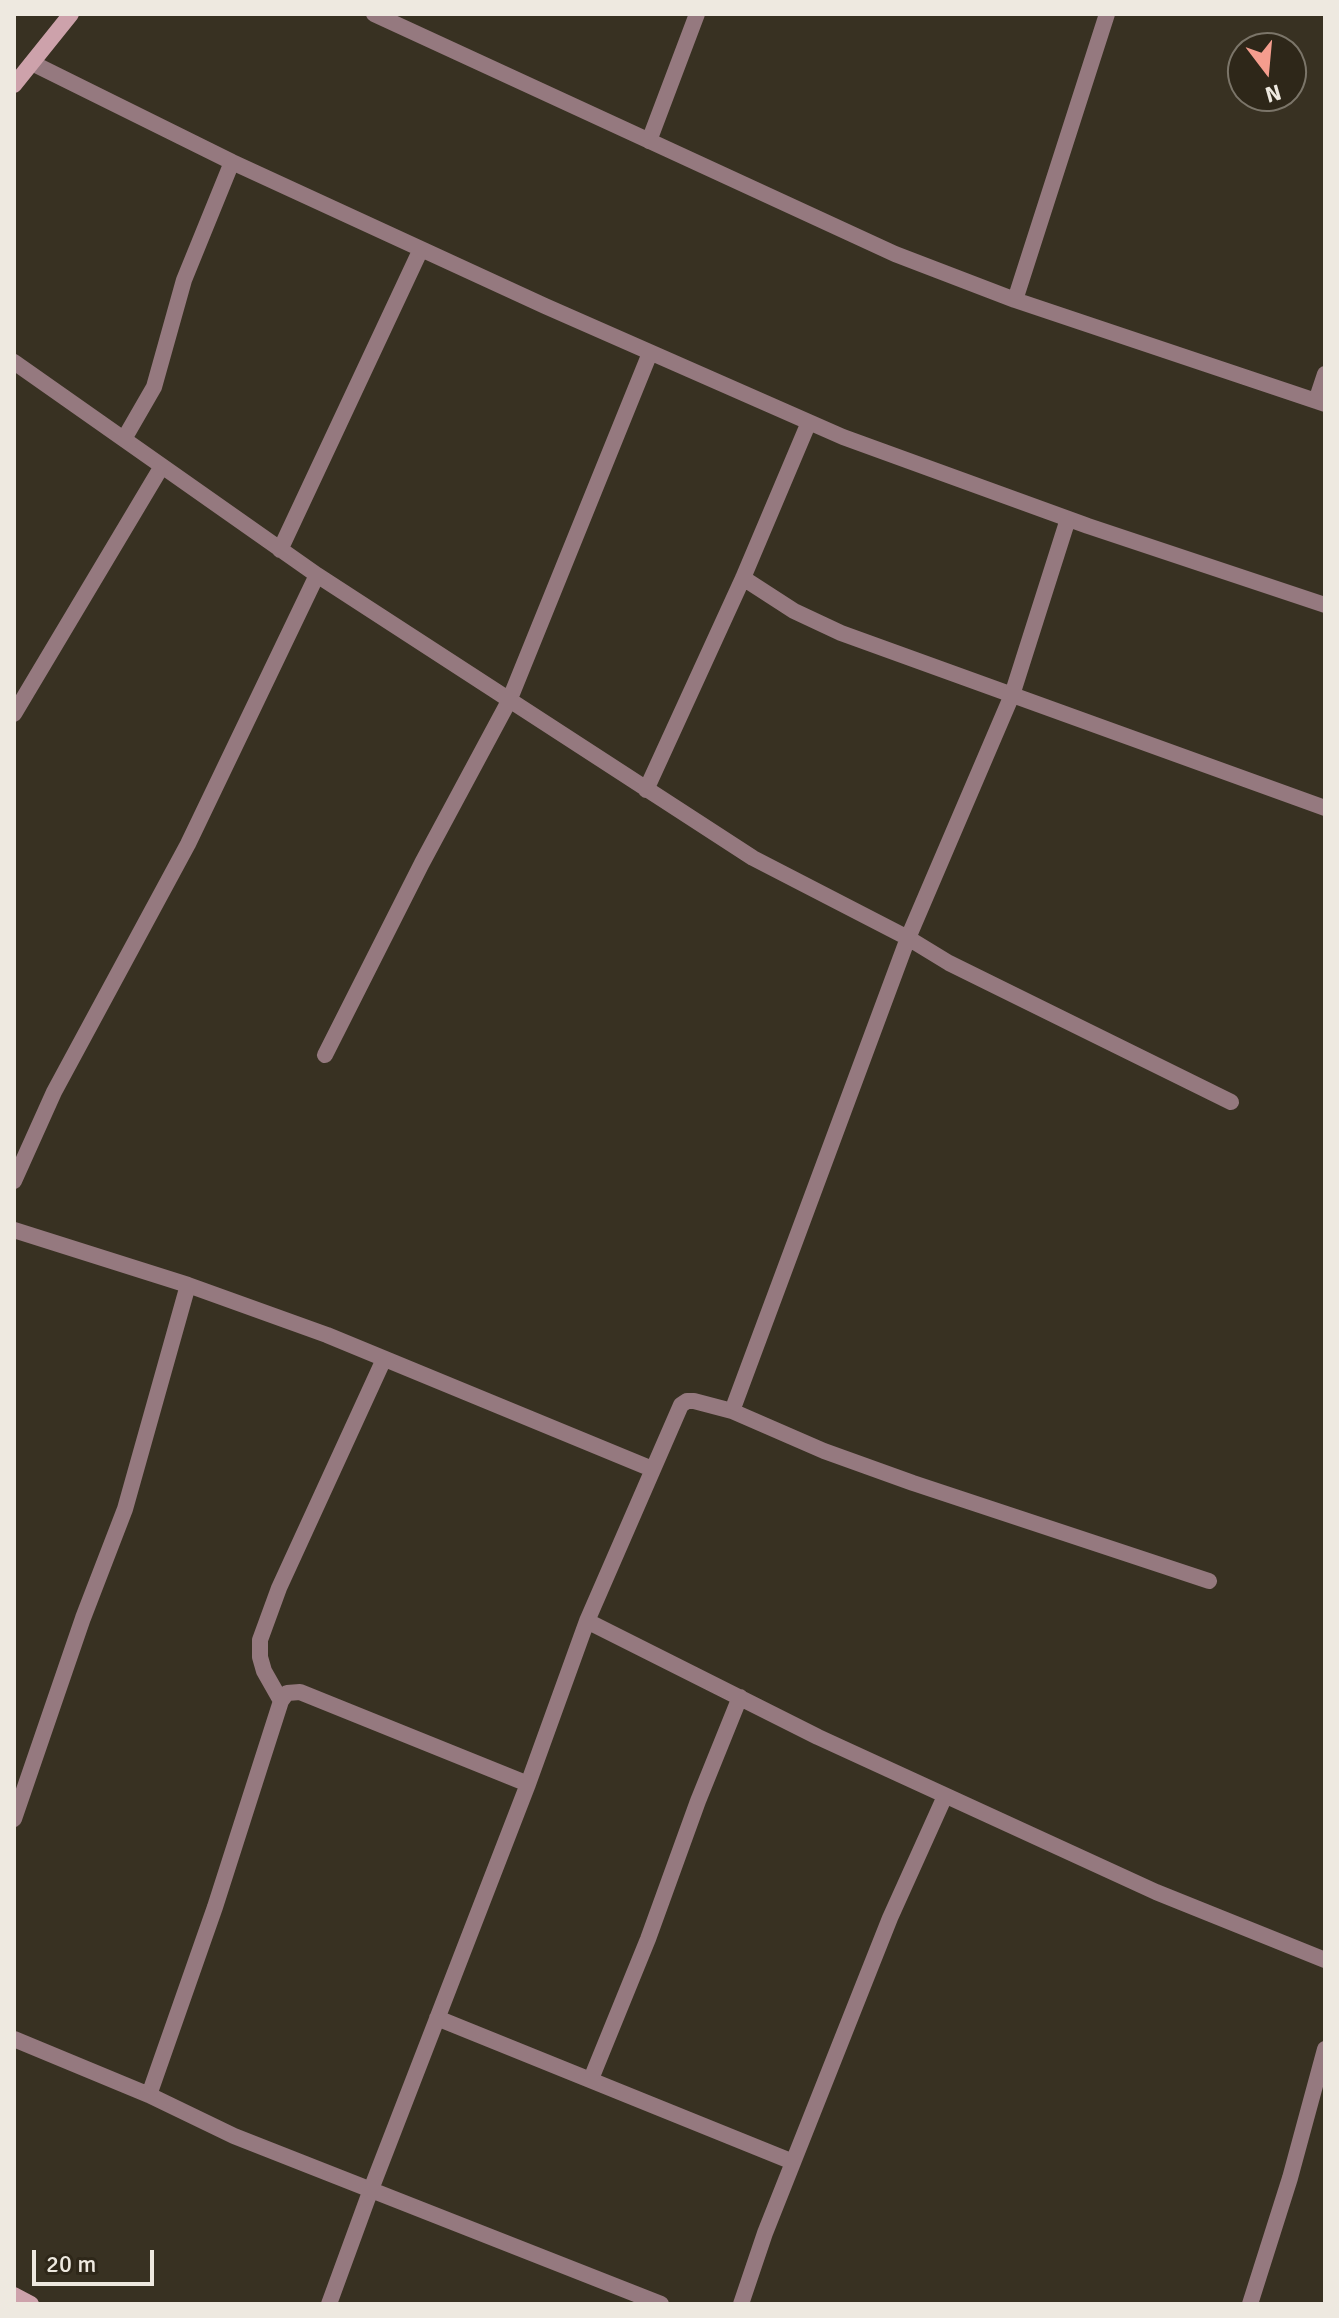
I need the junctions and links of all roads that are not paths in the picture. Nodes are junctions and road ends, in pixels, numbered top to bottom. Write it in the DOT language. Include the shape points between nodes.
graph roads {
  1 [pos="71,14"];
  2 [pos="374,14"];
  3 [pos="697,14"];
  4 [pos="1107,14"];
  5 [pos="32,63"];
  6 [pos="14,85"];
  7 [pos="649,141"];
  8 [pos="232,162"];
  9 [pos="421,249"];
  10 [pos="1015,300"];
  11 [pos="650,353"];
  12 [pos="14,362"];
  13 [pos="1325,374"];
  14 [pos="1321,402"];
  15 [pos="809,422"];
  16 [pos="124,439"];
  17 [pos="162,466"];
  18 [pos="1068,519"];
  19 [pos="280,550"];
  20 [pos="317,575"];
  21 [pos="743,578"];
  22 [pos="1325,605"];
  23 [pos="1012,695"];
  24 [pos="509,701"];
  25 [pos="14,714"];
  26 [pos="646,790"];
  27 [pos="1325,808"];
  28 [pos="908,938"];
  29 [pos="325,1055"];
  30 [pos="1231,1102"];
  31 [pos="14,1181"];
  32 [pos="14,1230"];
  33 [pos="188,1285"];
  34 [pos="384,1359"];
  35 [pos="732,1411"];
  36 [pos="652,1469"];
  37 [pos="1209,1581"];
  38 [pos="587,1621"];
  39 [pos="740,1697"];
  40 [pos="281,1701"];
  41 [pos="528,1784"];
  42 [pos="945,1796"];
  43 [pos="14,1819"];
  44 [pos="1325,1960"];
  45 [pos="437,2018"];
  46 [pos="14,2039"];
  47 [pos="1325,2049"];
  48 [pos="591,2079"];
  49 [pos="149,2095"];
  50 [pos="793,2162"];
  51 [pos="370,2192"];
  52 [pos="14,2295"];
  53 [pos="31,2304"];
  54 [pos="329,2304"];
  55 [pos="661,2304"];
  56 [pos="741,2304"];
  57 [pos="1250,2304"];
  1 -- 5 [label="main road"];
  2 -- 7 [label="street"];
  3 -- 7 [label="street"];
  4 -- 10 [label="street"];
  5 -- 6 [label="main road"];
  5 -- 8 [label="street"];
  7 -- 10 [label="street" via="895,254"];
  8 -- 9 [label="street"];
  8 -- 16 [label="street" via="184,280 157,379"];
  9 -- 11 [label="street"];
  9 -- 19 [label="street"];
  10 -- 14 [label="street"];
  11 -- 15 [label="street"];
  11 -- 24 [label="street"];
  12 -- 16 [label="street"];
  13 -- 14 [label="street"];
  15 -- 18 [label="street"];
  15 -- 21 [label="street"];
  16 -- 17 [label="street"];
  17 -- 19 [label="street"];
  17 -- 25 [label="street"];
  18 -- 22 [label="street"];
  18 -- 23 [label="street"];
  19 -- 20 [label="street"];
  20 -- 24 [label="street"];
  20 -- 31 [label="street" via="188,844 54,1092"];
  21 -- 23 [label="street" via="841,633"];
  21 -- 26 [label="street"];
  23 -- 27 [label="street"];
  23 -- 28 [label="street"];
  24 -- 26 [label="street"];
  24 -- 29 [label="street"];
  26 -- 28 [label="street" via="753,858"];
  28 -- 30 [label="street"];
  28 -- 35 [label="street"];
  32 -- 33 [label="street"];
  33 -- 34 [label="street"];
  33 -- 43 [label="street" via="125,1509"];
  34 -- 36 [label="street"];
  34 -- 40 [label="street" via="260,1640 264,1671"];
  35 -- 36 [label="street" via="694,1401 681,1405"];
  35 -- 37 [label="street" via="913,1483"];
  36 -- 38 [label="street"];
  38 -- 39 [label="street"];
  38 -- 41 [label="street"];
  39 -- 42 [label="street"];
  39 -- 48 [label="street"];
  40 -- 41 [label="street" via="287,1693 300,1692"];
  40 -- 49 [label="street"];
  41 -- 45 [label="street"];
  42 -- 44 [label="street" via="1156,1892"];
  42 -- 50 [label="street" via="890,1918"];
  45 -- 48 [label="street"];
  45 -- 51 [label="street"];
  46 -- 49 [label="street"];
  47 -- 57 [label="street"];
  48 -- 50 [label="street"];
  49 -- 51 [label="street"];
  50 -- 56 [label="street"];
  51 -- 54 [label="street"];
  51 -- 55 [label="street"];
  52 -- 53 [label="main road"];
}
